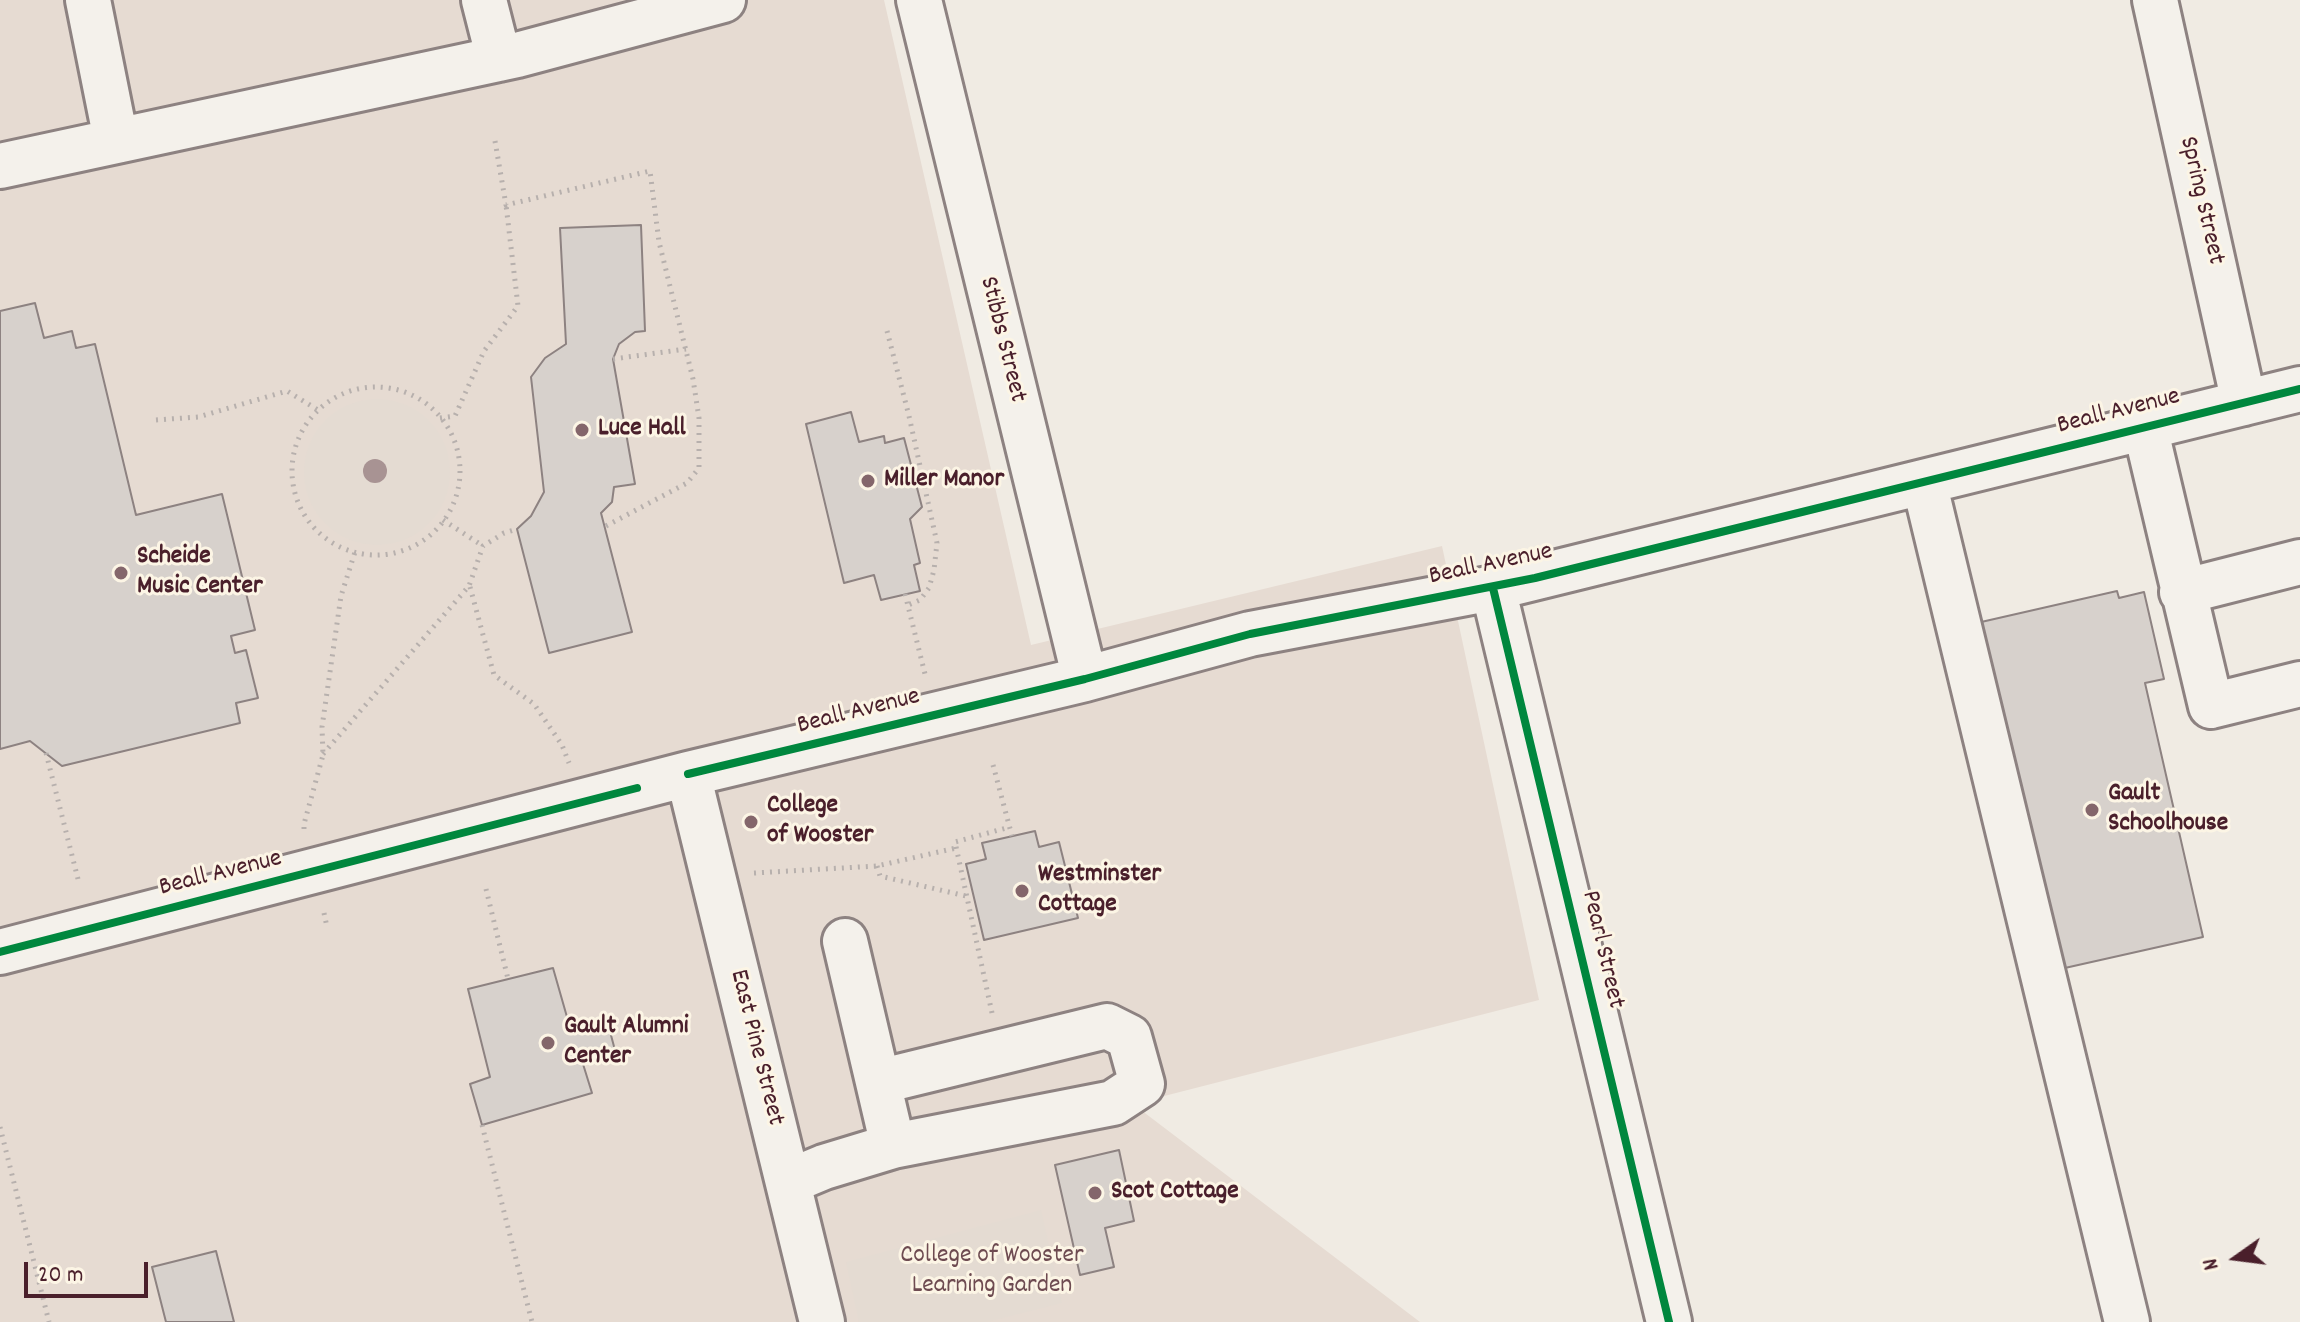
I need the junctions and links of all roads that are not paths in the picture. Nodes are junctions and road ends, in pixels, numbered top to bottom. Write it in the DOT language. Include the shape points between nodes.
graph roads {
  1 [pos="88,0"];
  2 [pos="484,0"];
  3 [pos="723,0"];
  4 [pos="919,0"];
  5 [pos="2155,0"];
  6 [pos="499,59"];
  7 [pos="116,140"];
  8 [pos="0,166"];
  9 [pos="2300,389"];
  10 [pos="2244,403"];
  11 [pos="2145,427"];
  12 [pos="1924,482"];
  13 [pos="2300,562"];
  14 [pos="1493,588"];
  15 [pos="2182,592"];
  16 [pos="1085,679"];
  17 [pos="2300,684"];
  18 [pos="688,774"];
  19 [pos="845,941"];
  20 [pos="0,952"];
  21 [pos="878,1082"];
  22 [pos="893,1146"];
  23 [pos="788,1182"];
  24 [pos="822,1322"];
  25 [pos="1669,1322"];
  26 [pos="2127,1322"];
  1 -- 7 [label="street"];
  2 -- 6 [label="street"];
  3 -- 6 [label="street"];
  4 -- 16 [label="street, Stibbs Street"];
  5 -- 10 [label="street, Spring Street"];
  6 -- 7 [label="street"];
  7 -- 8 [label="street"];
  9 -- 10 [label="street, Beall Avenue"];
  10 -- 11 [label="street, Beall Avenue"];
  11 -- 12 [label="street, Beall Avenue"];
  11 -- 15 [label="street"];
  12 -- 14 [label="street, Beall Avenue"];
  12 -- 26 [label="street"];
  13 -- 15 [label="street"];
  14 -- 16 [label="street, Beall Avenue" via="1250,634"];
  14 -- 25 [label="street, Pearl Street"];
  15 -- 17 [label="street" via="2211,706"];
  16 -- 18 [label="street, Beall Avenue"];
  18 -- 20 [label="street, Beall Avenue"];
  18 -- 23 [label="street, East Pine Street"];
  19 -- 21 [label="street"];
  21 -- 22 [label="street"];
  21 -- 22 [label="street" via="1107,1026 1129,1037 1142,1084 1113,1103"];
  22 -- 23 [label="street"];
  23 -- 24 [label="street, East Pine Street"];
}
